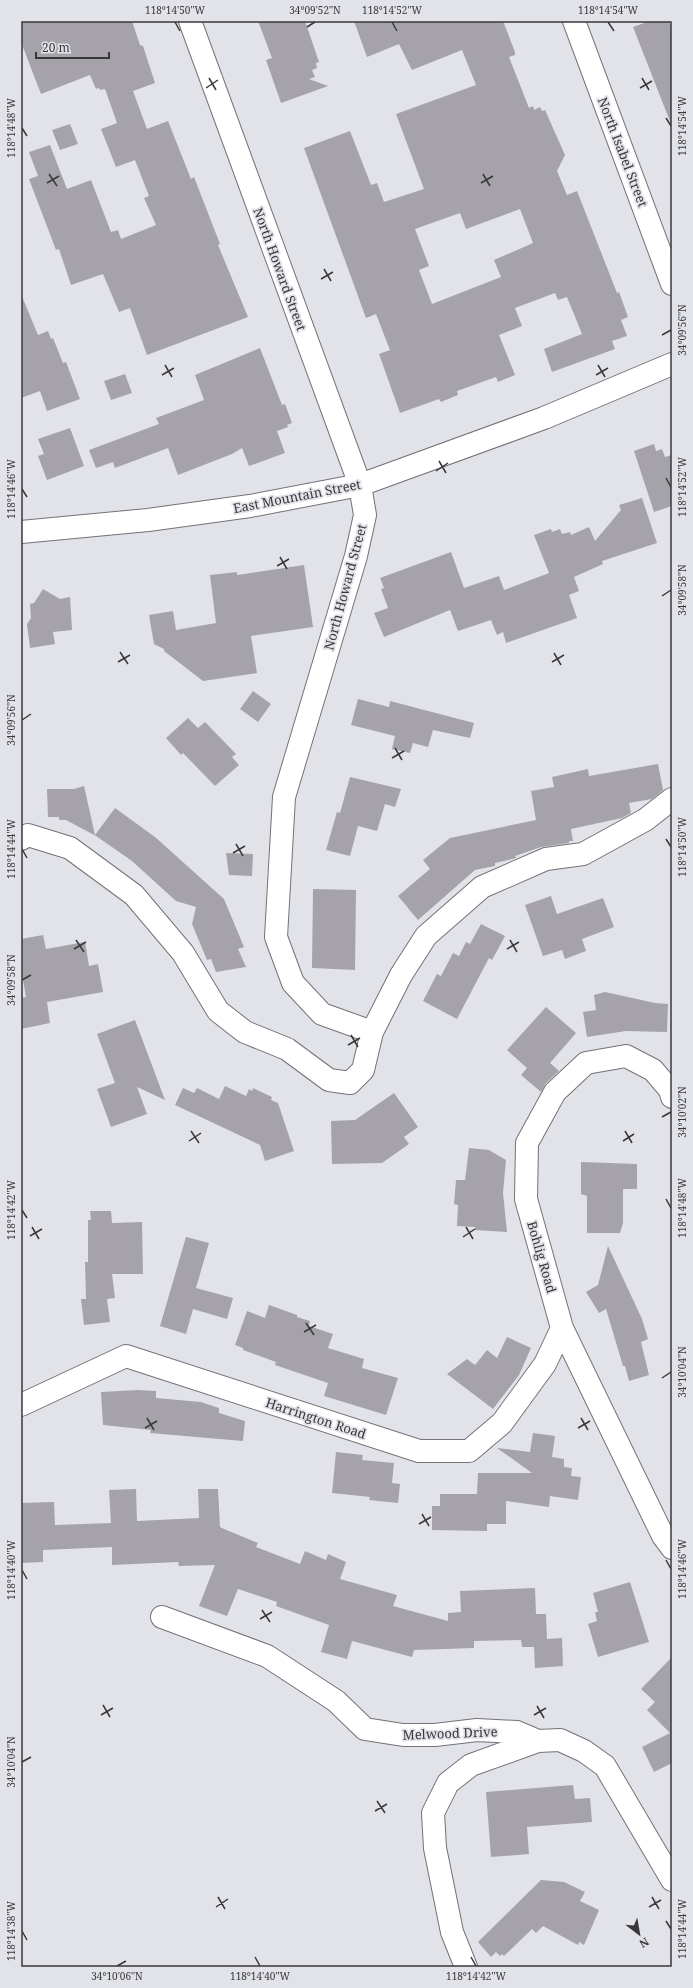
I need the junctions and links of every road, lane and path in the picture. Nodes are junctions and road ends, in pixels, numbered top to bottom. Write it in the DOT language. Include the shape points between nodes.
graph roads {
  1 [pos="190,21"];
  2 [pos="574,21"];
  3 [pos="672,284"];
  4 [pos="672,364"];
  5 [pos="360,485"];
  6 [pos="21,532"];
  7 [pos="672,799"];
  8 [pos="21,839"];
  9 [pos="372,1032"];
  10 [pos="672,1097"];
  11 [pos="562,1328"];
  12 [pos="21,1405"];
  13 [pos="672,1548"];
  14 [pos="162,1617"];
  15 [pos="538,1741"];
  16 [pos="672,1880"];
  17 [pos="466,1967"];
  1 -- 5 [label="street, North Howard Street"];
  2 -- 3 [label="street, North Isabel Street"];
  4 -- 5 [label="street, East Mountain Street" via="544,418"];
  5 -- 6 [label="street, East Mountain Street" via="250,506 148,520"];
  5 -- 9 [label="street, North Howard Street" via="365,515 356,556 284,797 276,937 293,983 322,1014"];
  7 -- 9 [label="street" via="645,820 583,854 546,859 482,887 426,936 401,975"];
  8 -- 9 [label="street" via="28,835 70,848 134,895 183,952 218,1011 245,1032 287,1049 329,1080 350,1083 363,1070"];
  10 -- 11 [label="street, Bohlig Road" via="670,1090 654,1070 626,1056 586,1063 555,1092 527,1143 526,1200"];
  11 -- 12 [label="street, Harrington Road" via="545,1364 502,1423 469,1451 419,1451 126,1356"];
  11 -- 13 [label="street, Bohlig Road" via="663,1536"];
  14 -- 15 [label="street, Melwood Drive" via="267,1656 336,1701 365,1729 403,1735 435,1735 477,1730 517,1732"];
  15 -- 16 [label="street, Melwood Drive" via="560,1740 584,1751 605,1766"];
  15 -- 17 [label="street" via="471,1765 448,1783 433,1813 435,1848 452,1932"];
}
